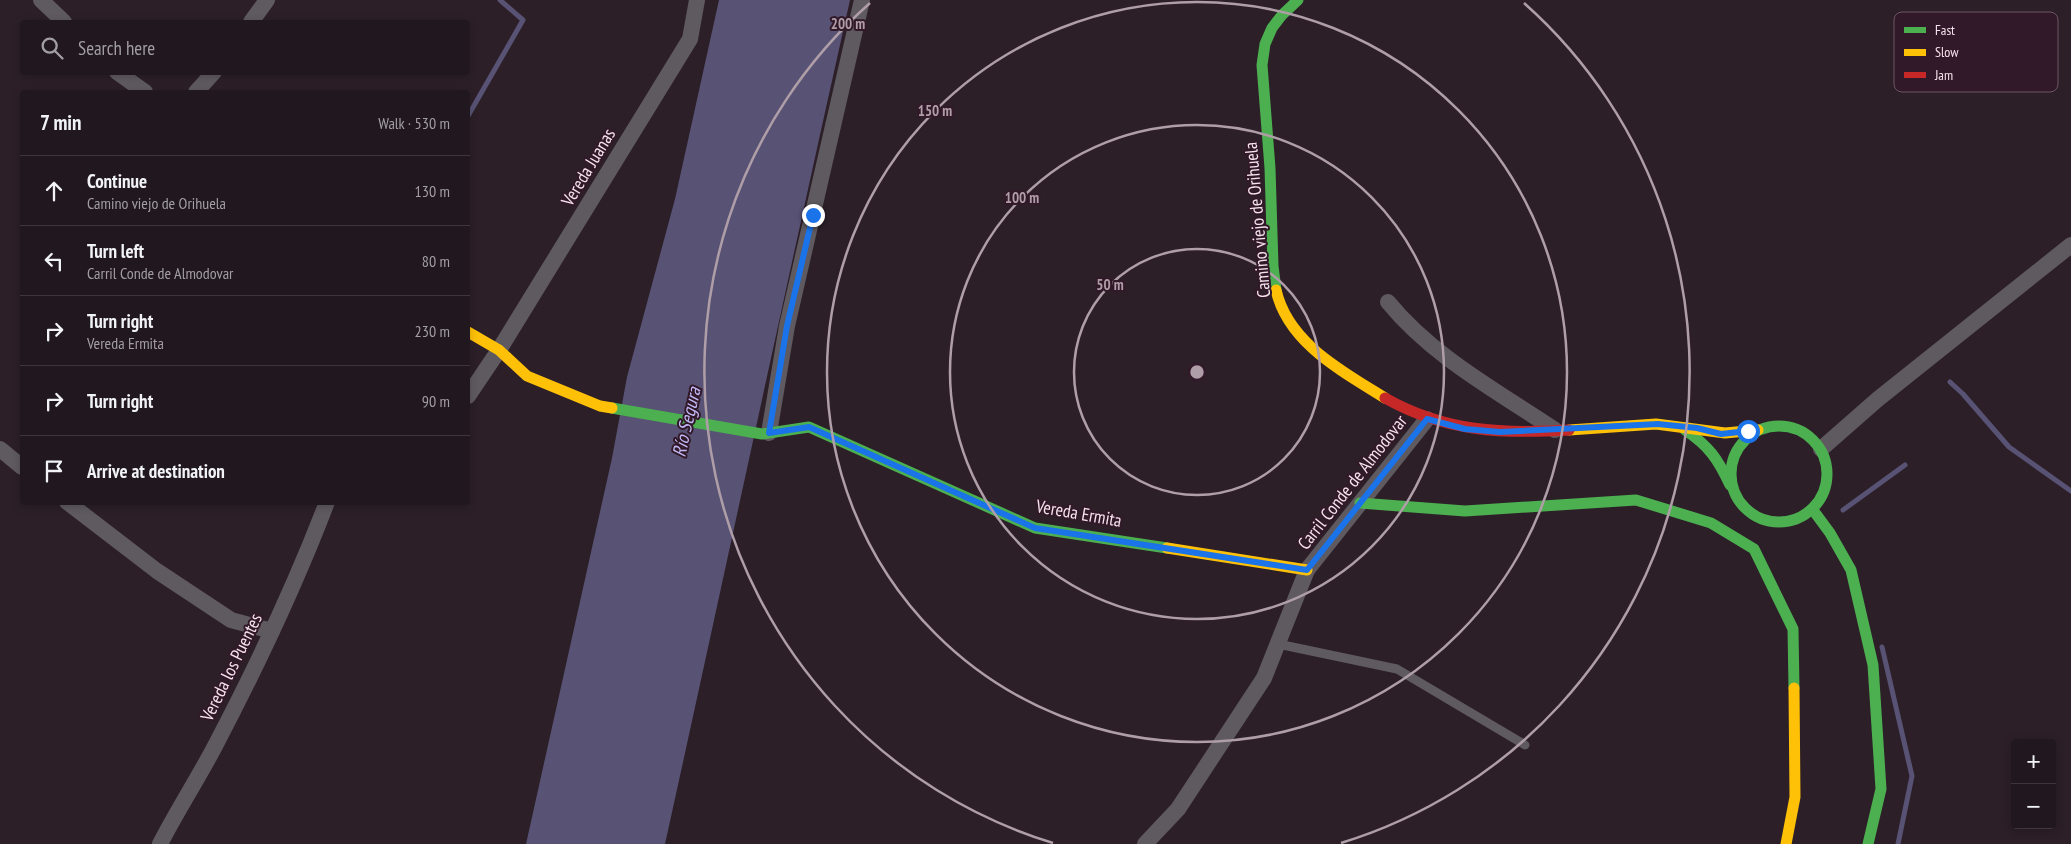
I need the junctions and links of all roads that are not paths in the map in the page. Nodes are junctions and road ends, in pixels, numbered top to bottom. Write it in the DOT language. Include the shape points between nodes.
graph roads {
  1 [pos="41,0"];
  2 [pos="267,0"];
  3 [pos="697,0"];
  4 [pos="862,0"];
  5 [pos="1298,0"];
  6 [pos="62,20"];
  7 [pos="252,20"];
  8 [pos="121,75"];
  9 [pos="211,75"];
  10 [pos="143,90"];
  11 [pos="198,90"];
  12 [pos="2071,245"];
  13 [pos="1388,302"];
  14 [pos="470,333"];
  15 [pos="499,350"];
  16 [pos="470,393"];
  17 [pos="1427,419"];
  18 [pos="1681,428"];
  19 [pos="1555,430"];
  20 [pos="1758,430"];
  21 [pos="766,433"];
  22 [pos="0,448"];
  23 [pos="1821,449"];
  24 [pos="20,465"];
  25 [pos="1736,499"];
  26 [pos="1360,503"];
  27 [pos="71,505"];
  28 [pos="326,505"];
  29 [pos="1813,510"];
  30 [pos="1307,570"];
  31 [pos="272,631"];
  32 [pos="1278,644"];
  33 [pos="1525,745"];
  34 [pos="160,844"];
  35 [pos="1145,844"];
  36 [pos="1786,844"];
  37 [pos="1868,844"];
  1 -- 6 [label="street"];
  2 -- 7 [label="street"];
  3 -- 15 [label="street, Vereda Juanas" via="690,39"];
  4 -- 21 [label="street" via="787,326"];
  5 -- 17 [label="main road, Camino viejo de Orihuela" via="1272,27 1264,42 1262,65 1274,268 1279,301 1301,338 1338,368 1392,403"];
  8 -- 10 [label="street"];
  9 -- 11 [label="street"];
  12 -- 23 [label="street" via="1878,399"];
  13 -- 19 [label="street" via="1406,324 1432,347"];
  14 -- 15 [label="main road, Vereda Ermita"];
  15 -- 16 [label="street"];
  15 -- 21 [label="main road, Vereda Ermita" via="527,376 600,406"];
  17 -- 19 [label="main road, Camino viejo de Orihuela" via="1465,429 1500,432"];
  17 -- 26 [label="street, Carril Conde de Almodovar"];
  18 -- 19 [label="main road, Camino viejo de Orihuela" via="1658,424"];
  18 -- 20 [label="main road, Camino viejo de Orihuela" via="1721,434"];
  18 -- 25 [label="main road, Camino viejo de Orihuela" via="1703,441 1717,456"];
  20 -- 23 [label="main road" via="1784,426 1807,434"];
  20 -- 25 [label="main road" via="1736,449 1730,469"];
  21 -- 30 [label="main road, Vereda Ermita" via="809,427 1035,528"];
  22 -- 24 [label="street"];
  23 -- 29 [label="main road" via="1828,472 1825,492"];
  25 -- 29 [label="main road" via="1753,516 1776,523 1801,518"];
  26 -- 30 [label="street, Carril Conde de Almodovar"];
  26 -- 36 [label="main road" via="1466,511 1636,500 1711,523 1754,549 1793,630 1796,797"];
  27 -- 31 [label="street" via="157,571 231,620"];
  28 -- 31 [label="street, Vereda los Puentes" via="304,563"];
  29 -- 37 [label="main road" via="1851,570 1873,665 1882,790"];
  30 -- 32 [label="street"];
  31 -- 34 [label="street, Vereda los Puentes"];
  32 -- 33 [label="lane" via="1397,670"];
  32 -- 35 [label="street" via="1264,678 1178,809"];
}
